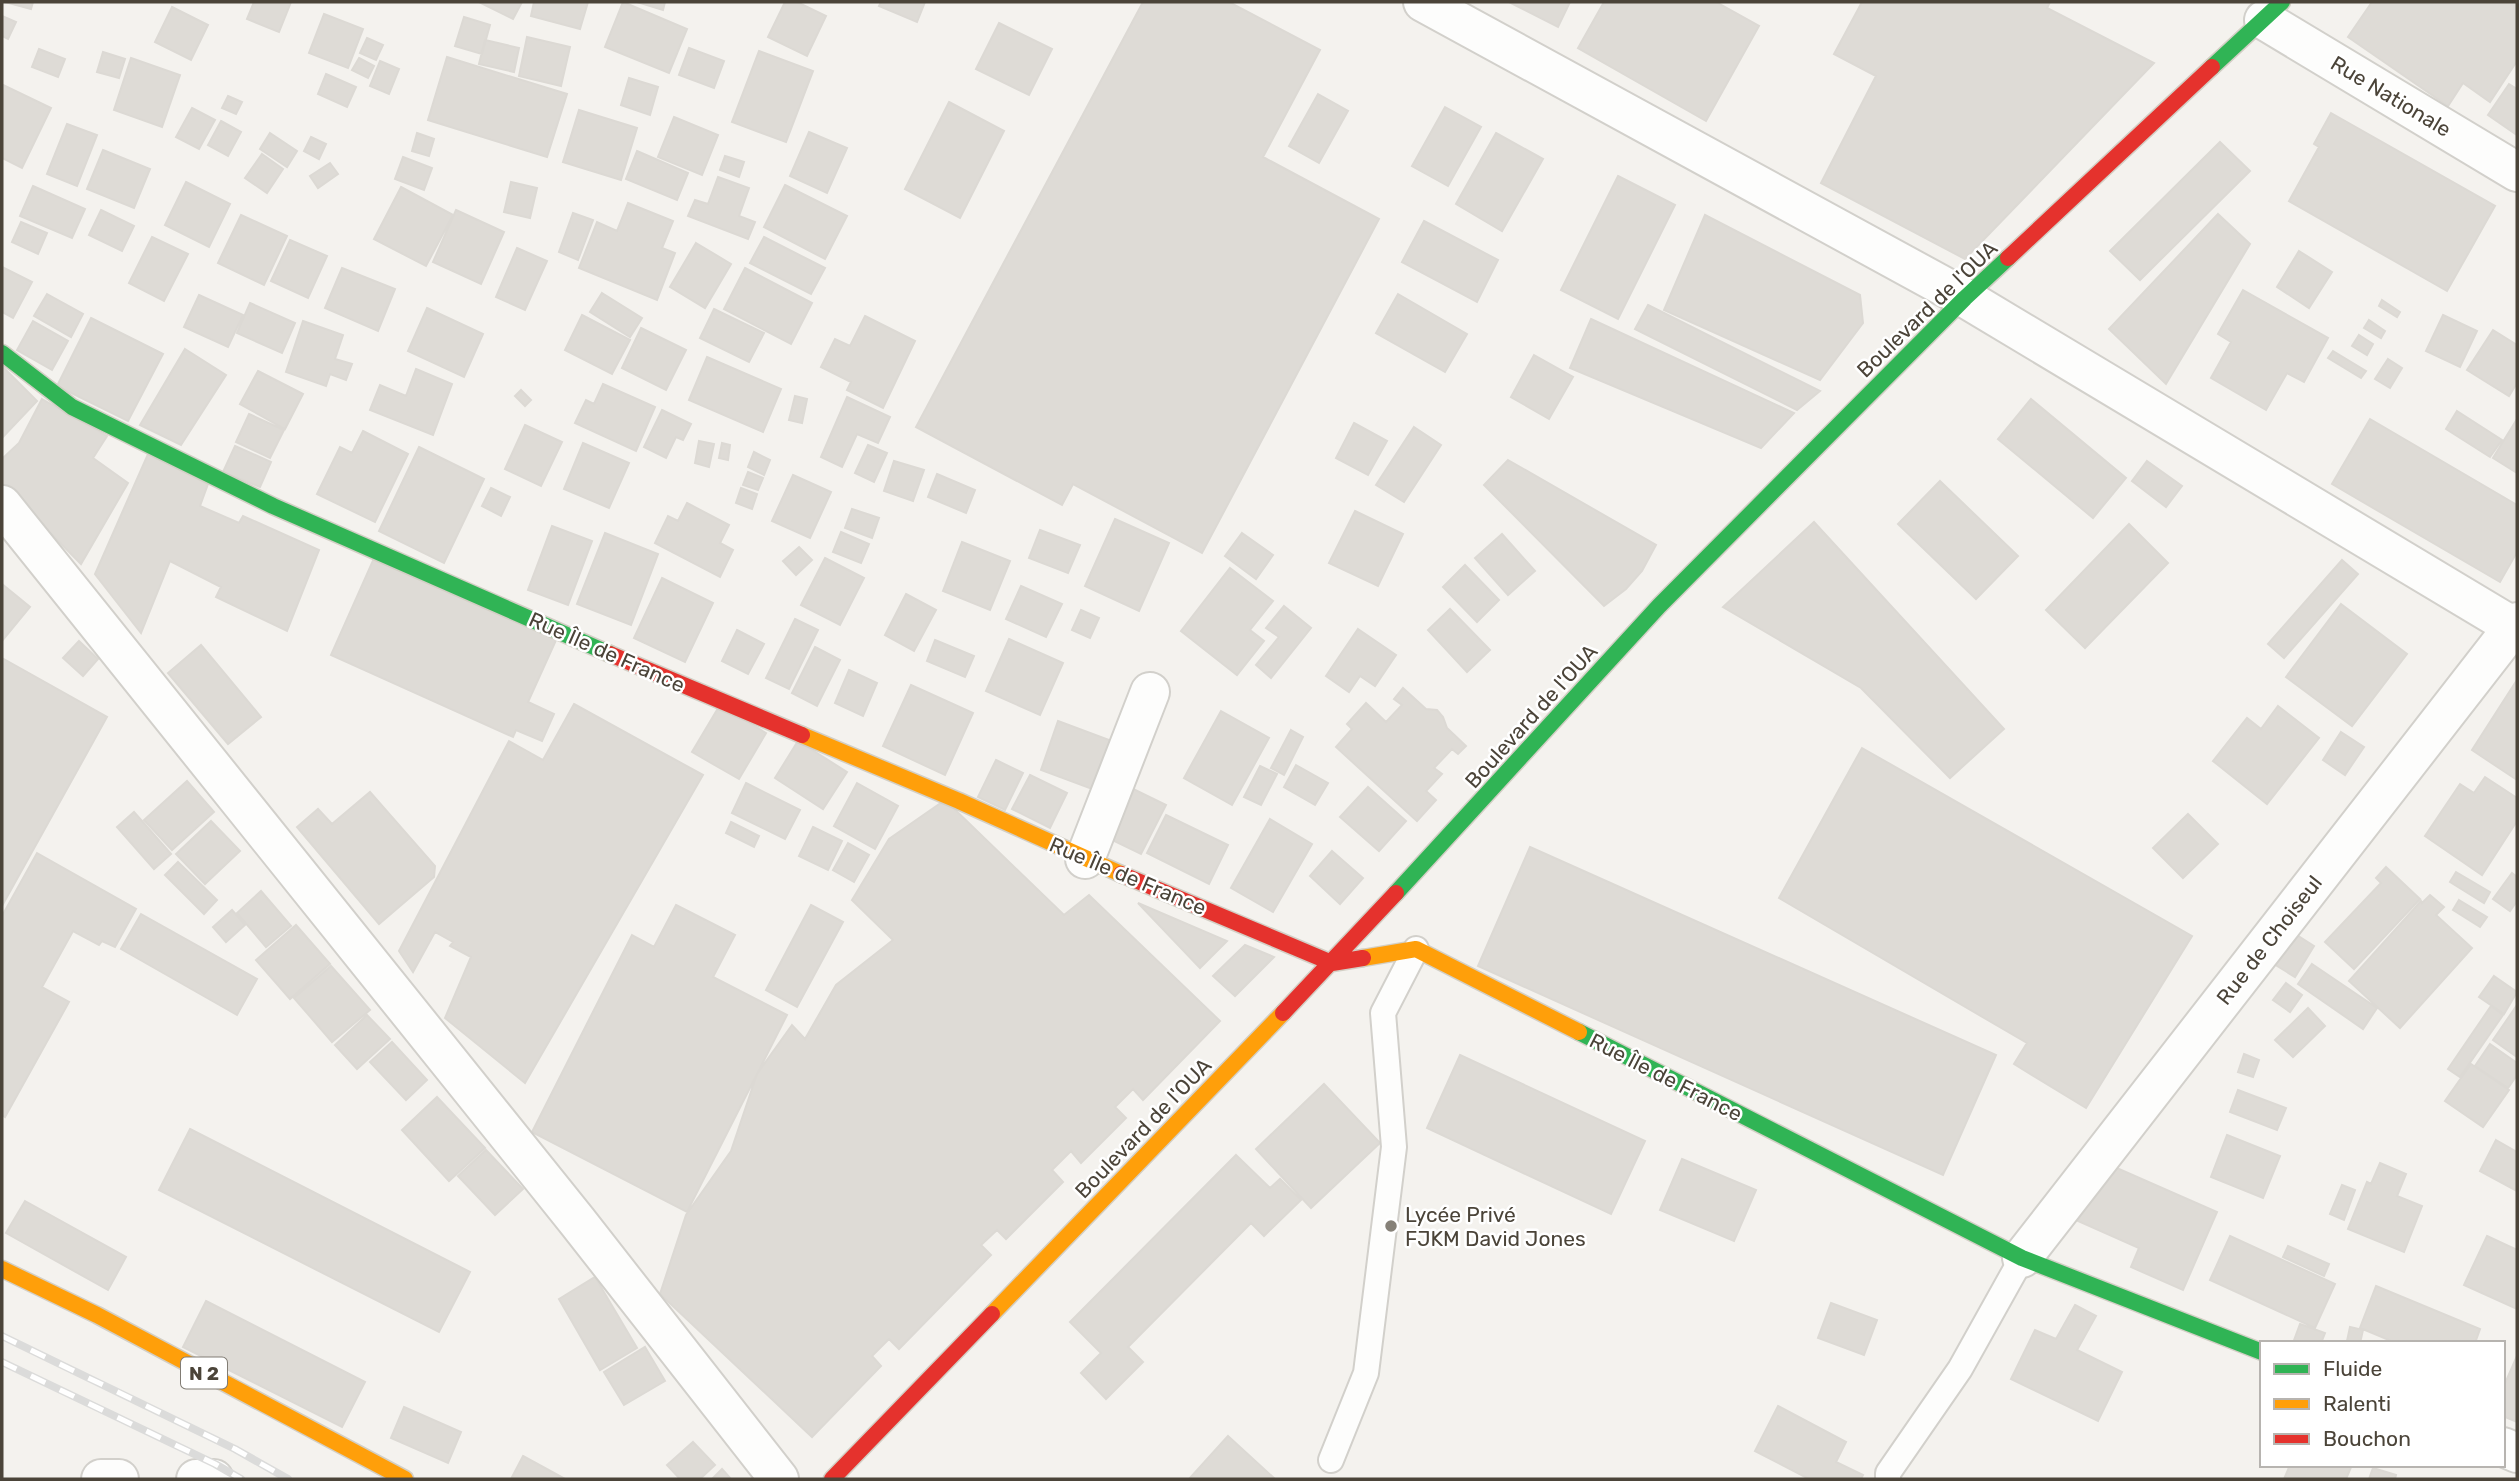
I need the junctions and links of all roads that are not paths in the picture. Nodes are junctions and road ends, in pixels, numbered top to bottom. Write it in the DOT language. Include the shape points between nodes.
graph roads {
  1 [pos="1423,2"];
  2 [pos="2273,11"];
  3 [pos="2517,172"];
  4 [pos="1965,298"];
  5 [pos="2,353"];
  6 [pos="2,505"];
  7 [pos="2516,626"];
  8 [pos="1150,692"];
  9 [pos="1085,859"];
  10 [pos="1416,949"];
  11 [pos="1332,963"];
  12 [pos="2022,1258"];
  13 [pos="2,1269"];
  14 [pos="2260,1351"];
  15 [pos="1331,1460"];
  16 [pos="101,1479"];
  17 [pos="119,1479"];
  18 [pos="196,1479"];
  19 [pos="214,1479"];
  20 [pos="405,1479"];
  21 [pos="779,1479"];
  22 [pos="832,1479"];
  23 [pos="1888,1479"];
  1 -- 4 [label="street"];
  2 -- 3 [label="street, Rue Nationale"];
  2 -- 4 [label="main road, Boulevard de l'OUA"];
  4 -- 7 [label="street"];
  4 -- 11 [label="main road, Boulevard de l'OUA" via="1659,606"];
  5 -- 9 [label="main road, Rue Île de France" via="72,407 273,506"];
  6 -- 21 [label="street" via="569,1210"];
  7 -- 12 [label="street, Rue de Choiseul"];
  8 -- 9 [label="street"];
  9 -- 11 [label="main road, Rue Île de France"];
  10 -- 11 [label="main road"];
  10 -- 12 [label="main road, Rue Île de France"];
  10 -- 15 [label="lane" via="1383,1013 1394,1147 1366,1373"];
  11 -- 22 [label="main road, Boulevard de l'OUA"];
  12 -- 14 [label="main road, Rue Île de France"];
  12 -- 23 [label="lane" via="1960,1369"];
  13 -- 20 [label="main road, N 2"];
  16 -- 17 [label="street"];
  18 -- 19 [label="street"];
}
